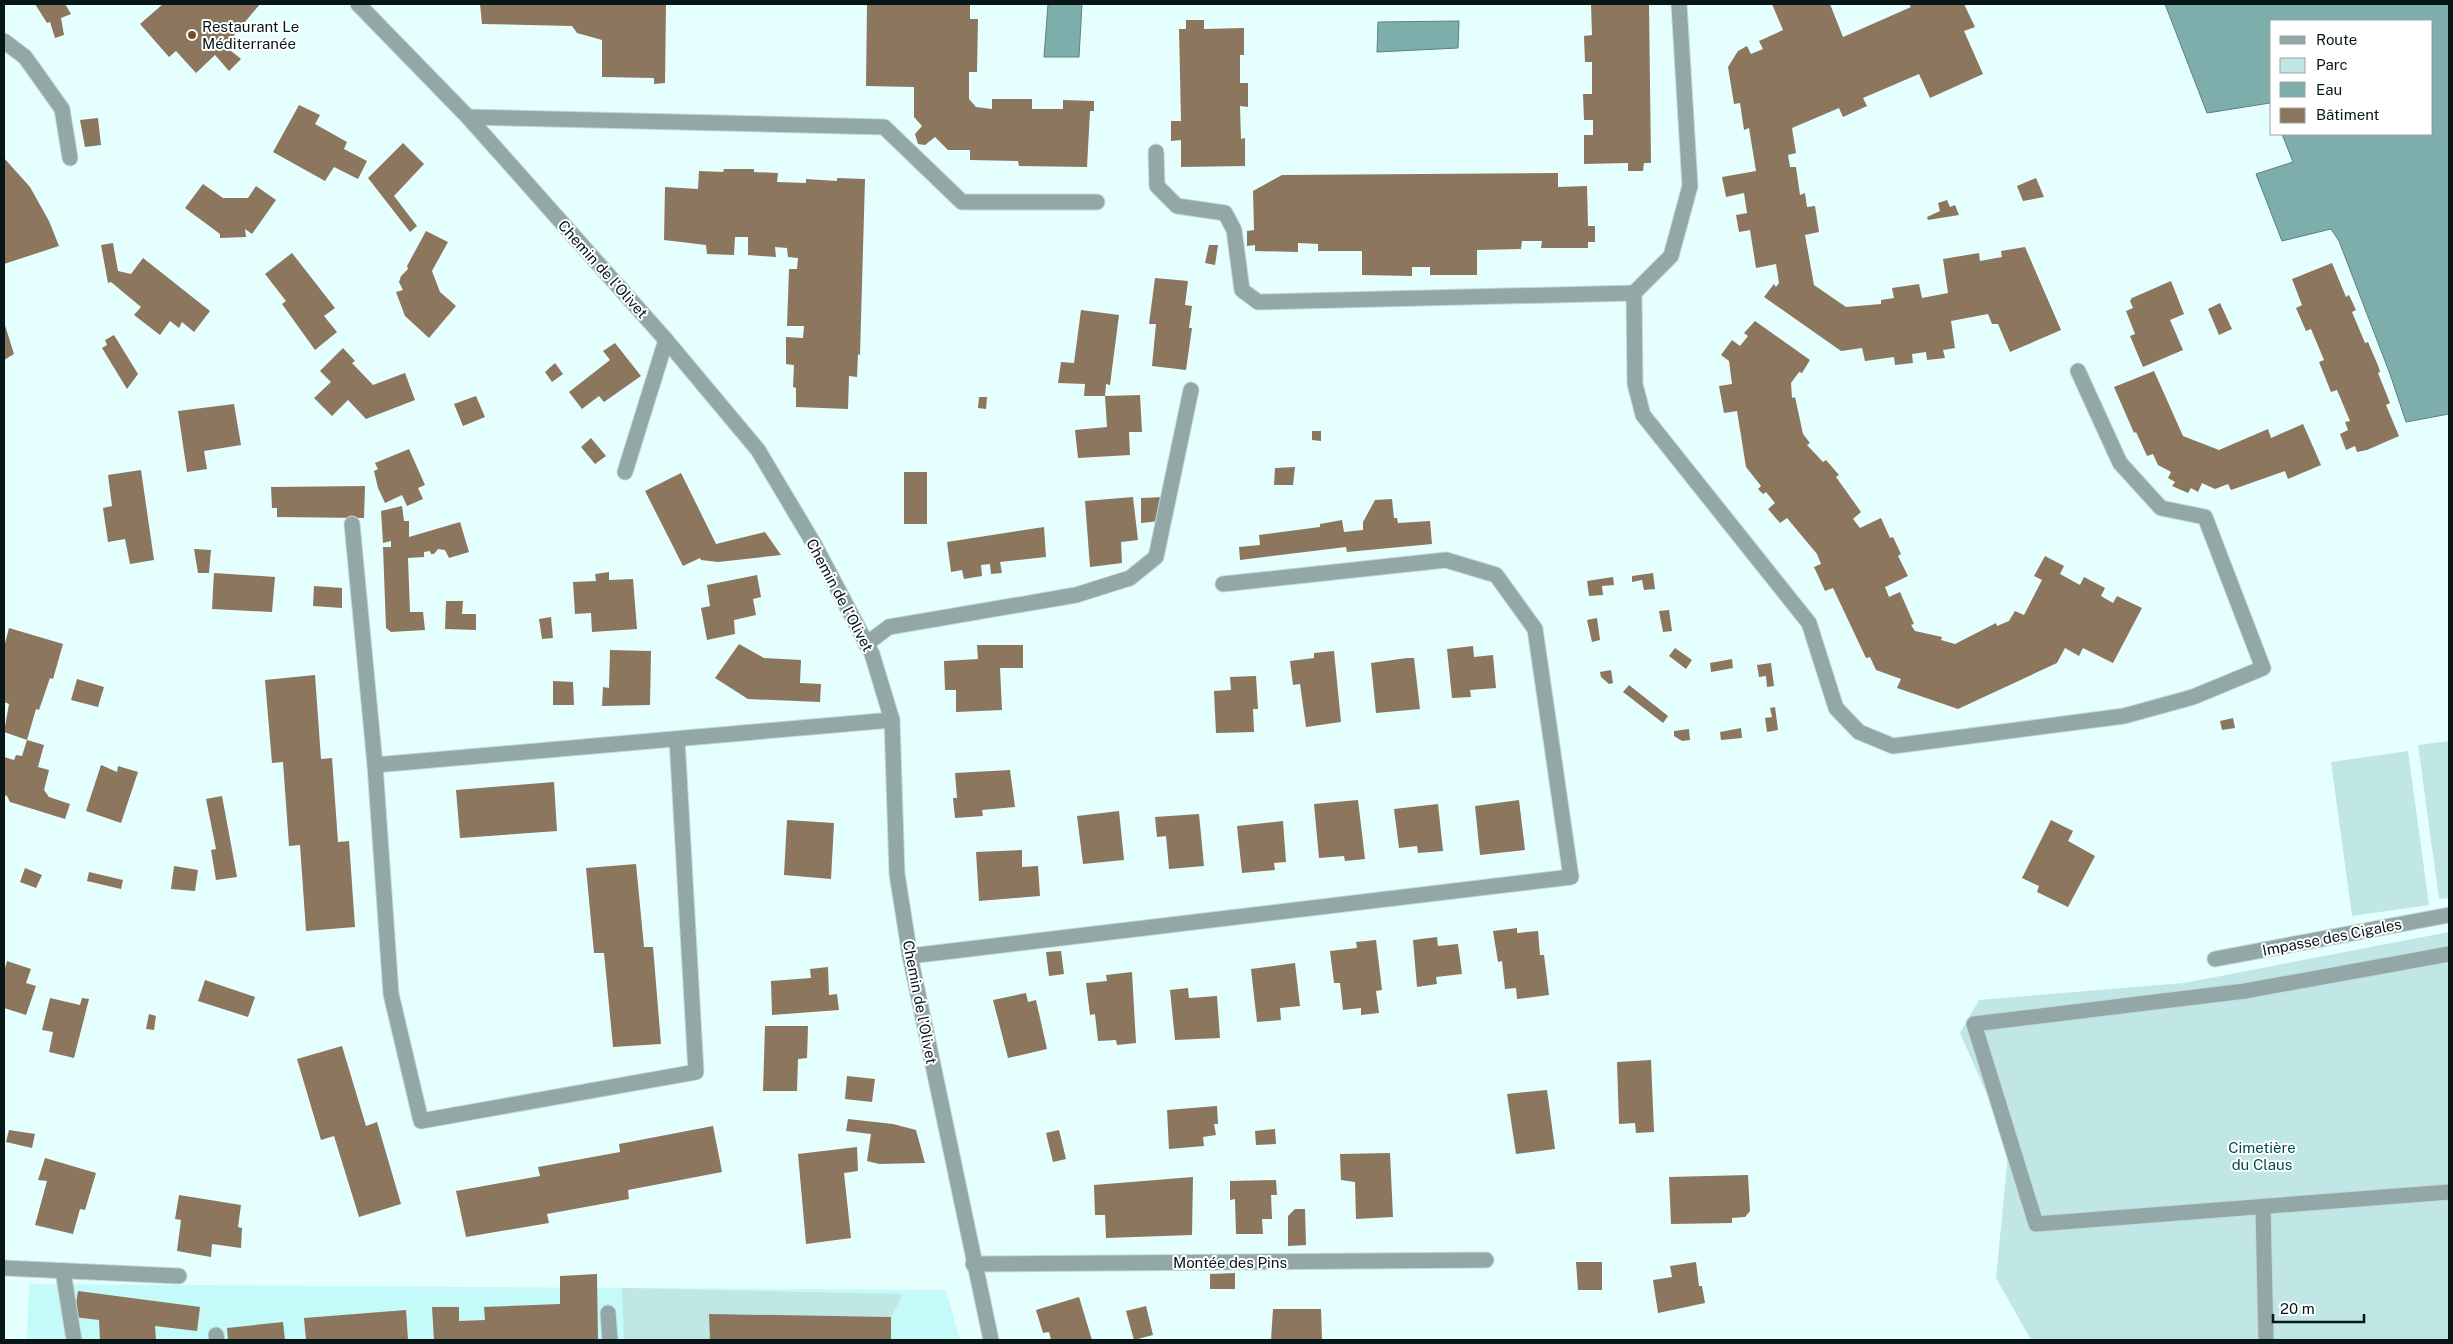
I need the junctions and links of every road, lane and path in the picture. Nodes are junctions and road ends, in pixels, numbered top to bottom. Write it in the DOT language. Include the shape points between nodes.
graph roads {
  1 [pos="358,4"];
  2 [pos="1679,4"];
  3 [pos="4,41"];
  4 [pos="468,117"];
  5 [pos="1156,152"];
  6 [pos="70,158"];
  7 [pos="1097,202"];
  8 [pos="1634,293"];
  9 [pos="666,340"];
  10 [pos="2078,371"];
  11 [pos="1191,390"];
  12 [pos="625,472"];
  13 [pos="352,524"];
  14 [pos="1223,584"];
  15 [pos="866,644"];
  16 [pos="892,720"];
  17 [pos="677,739"];
  18 [pos="375,765"];
  19 [pos="2449,915"];
  20 [pos="2449,954"];
  21 [pos="910,956"];
  22 [pos="2215,960"];
  23 [pos="2449,1192"];
  24 [pos="2263,1208"];
  25 [pos="1486,1260"];
  26 [pos="973,1264"];
  27 [pos="4,1268"];
  28 [pos="63,1270"];
  29 [pos="179,1276"];
  30 [pos="608,1313"];
  31 [pos="74,1340"];
  32 [pos="610,1340"];
  33 [pos="991,1340"];
  34 [pos="2266,1340"];
  1 -- 4 [label="street, Chemin de l'Olivet"];
  2 -- 8 [label="street" via="1690,186 1671,256"];
  3 -- 6 [label="street" via="25,57 62,109"];
  4 -- 7 [label="street" via="884,127 962,202"];
  4 -- 9 [label="street, Chemin de l'Olivet"];
  5 -- 8 [label="street" via="1157,186 1177,206 1225,213 1234,230 1242,290 1258,302"];
  8 -- 10 [label="street" via="1636,384 1643,415 1809,624 1836,708 1859,732 1893,746 2124,716 2193,698 2263,668 2204,517 2161,508 2120,463"];
  9 -- 12 [label="street"];
  9 -- 15 [label="street, Chemin de l'Olivet" via="758,450 814,544"];
  11 -- 15 [label="street" via="1156,557 1130,578 1076,595 889,627"];
  13 -- 18 [label="street"];
  14 -- 21 [label="street" via="1446,560 1496,575 1535,629 1571,877"];
  15 -- 16 [label="street, Chemin de l'Olivet" via="888,699"];
  16 -- 17 [label="street"];
  16 -- 21 [label="street, Chemin de l'Olivet" via="897,874"];
  17 -- 18 [label="street"];
  17 -- 18 [label="street" via="696,1072 421,1121 391,994"];
  19 -- 22 [label="street, Impasse des Cigales"];
  20 -- 24 [label="street" via="2245,991 1974,1024 2036,1224"];
  21 -- 26 [label="street, Chemin de l'Olivet"];
  23 -- 24 [label="street"];
  24 -- 34 [label="street"];
  25 -- 26 [label="street, Montée des Pins"];
  26 -- 33 [label="street, Chemin de l'Olivet"];
  27 -- 28 [label="street"];
  28 -- 29 [label="street"];
  28 -- 31 [label="street"];
  30 -- 32 [label="street"];
}
